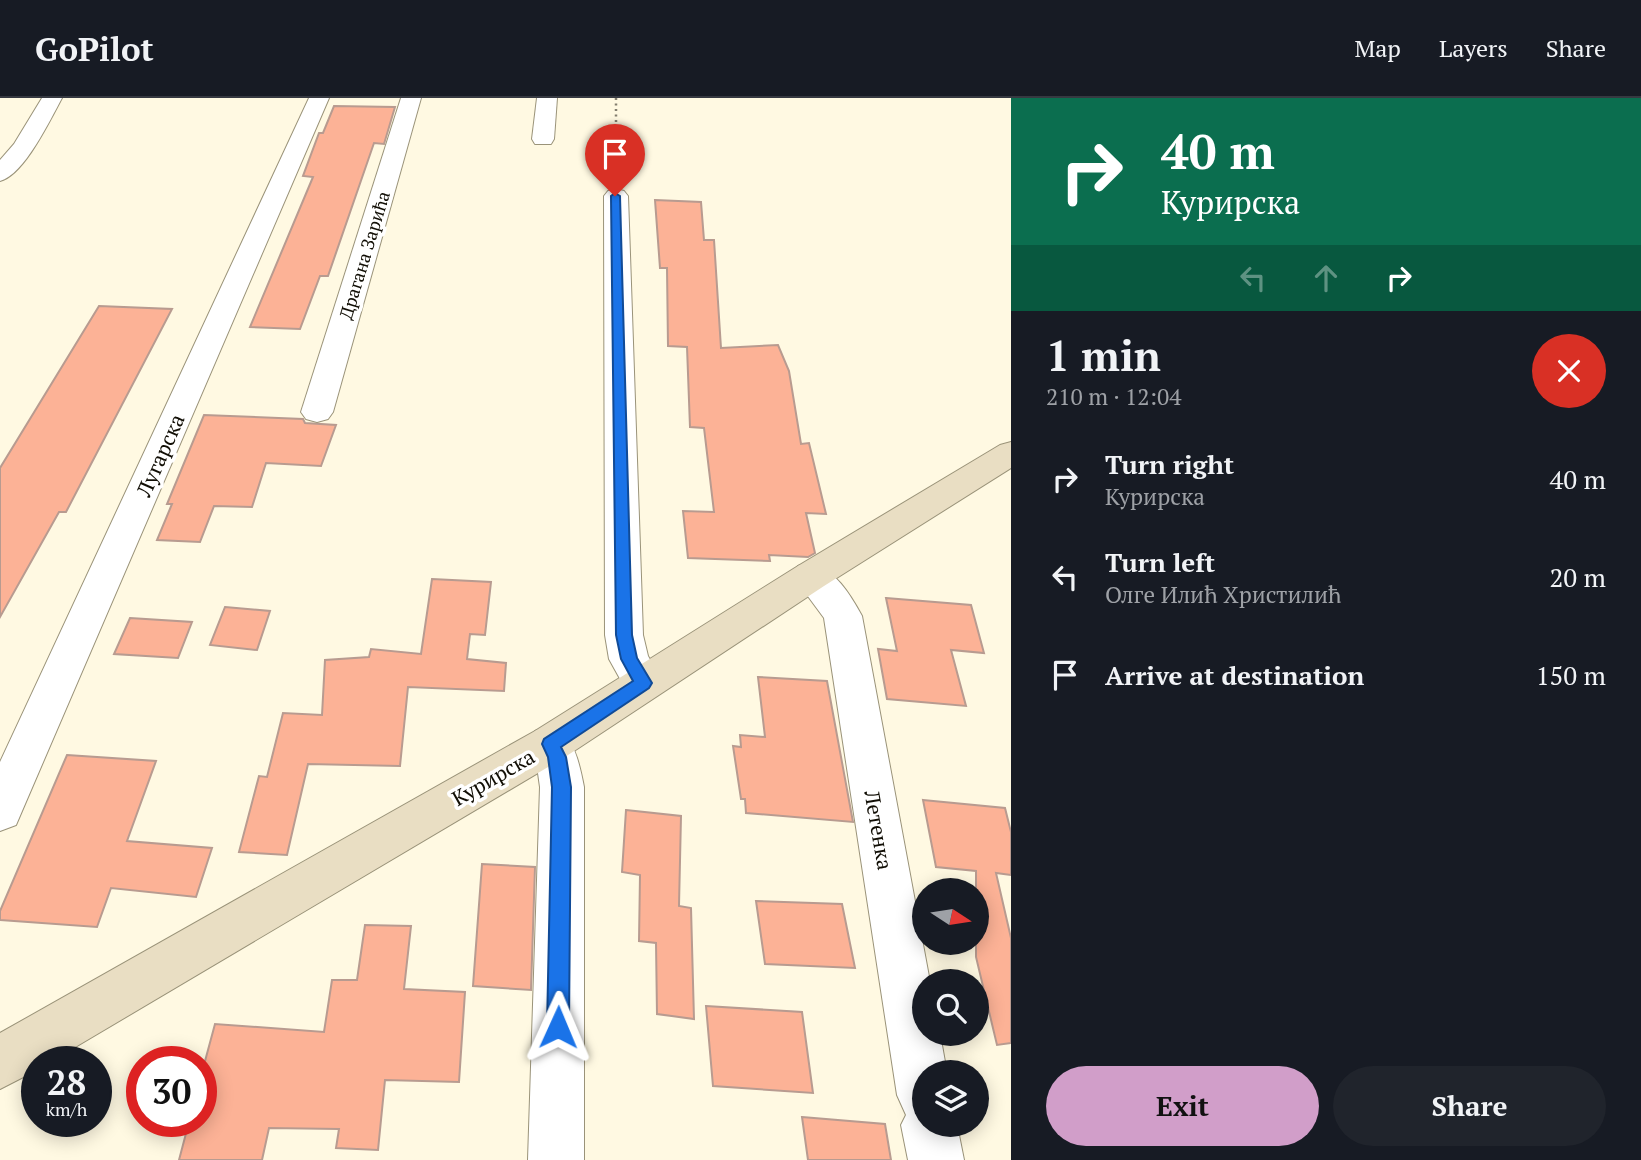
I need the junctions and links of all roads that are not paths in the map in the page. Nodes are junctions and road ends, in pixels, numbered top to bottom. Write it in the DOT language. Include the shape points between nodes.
graph roads {
  1 [pos="52,98"];
  2 [pos="319,98"];
  3 [pos="411,98"];
  4 [pos="547,98"];
  5 [pos="543,139"];
  6 [pos="0,174"];
  7 [pos="615,196"];
  8 [pos="317,412"];
  9 [pos="1011,453"];
  10 [pos="811,576"];
  11 [pos="643,683"];
  12 [pos="550,744"];
  13 [pos="0,811"];
  14 [pos="918,1060"];
  15 [pos="0,1062"];
  16 [pos="931,1137"];
  17 [pos="556,1160"];
  18 [pos="936,1160"];
  1 -- 6 [label="street" via="30,138"];
  2 -- 13 [label="street, Лугарска"];
  3 -- 8 [label="street, Драгана Зарића"];
  4 -- 5 [label="street"];
  7 -- 11 [label="street" via="624,635 629,659"];
  9 -- 10 [label="street, Курирска"];
  10 -- 11 [label="street, Курирска"];
  10 -- 14 [label="street, Летенка" via="843,616"];
  11 -- 12 [label="street, Курирска"];
  12 -- 15 [label="street, Курирска"];
  12 -- 17 [label="street" via="562,787"];
  16 -- 18 [label="street"];
}
